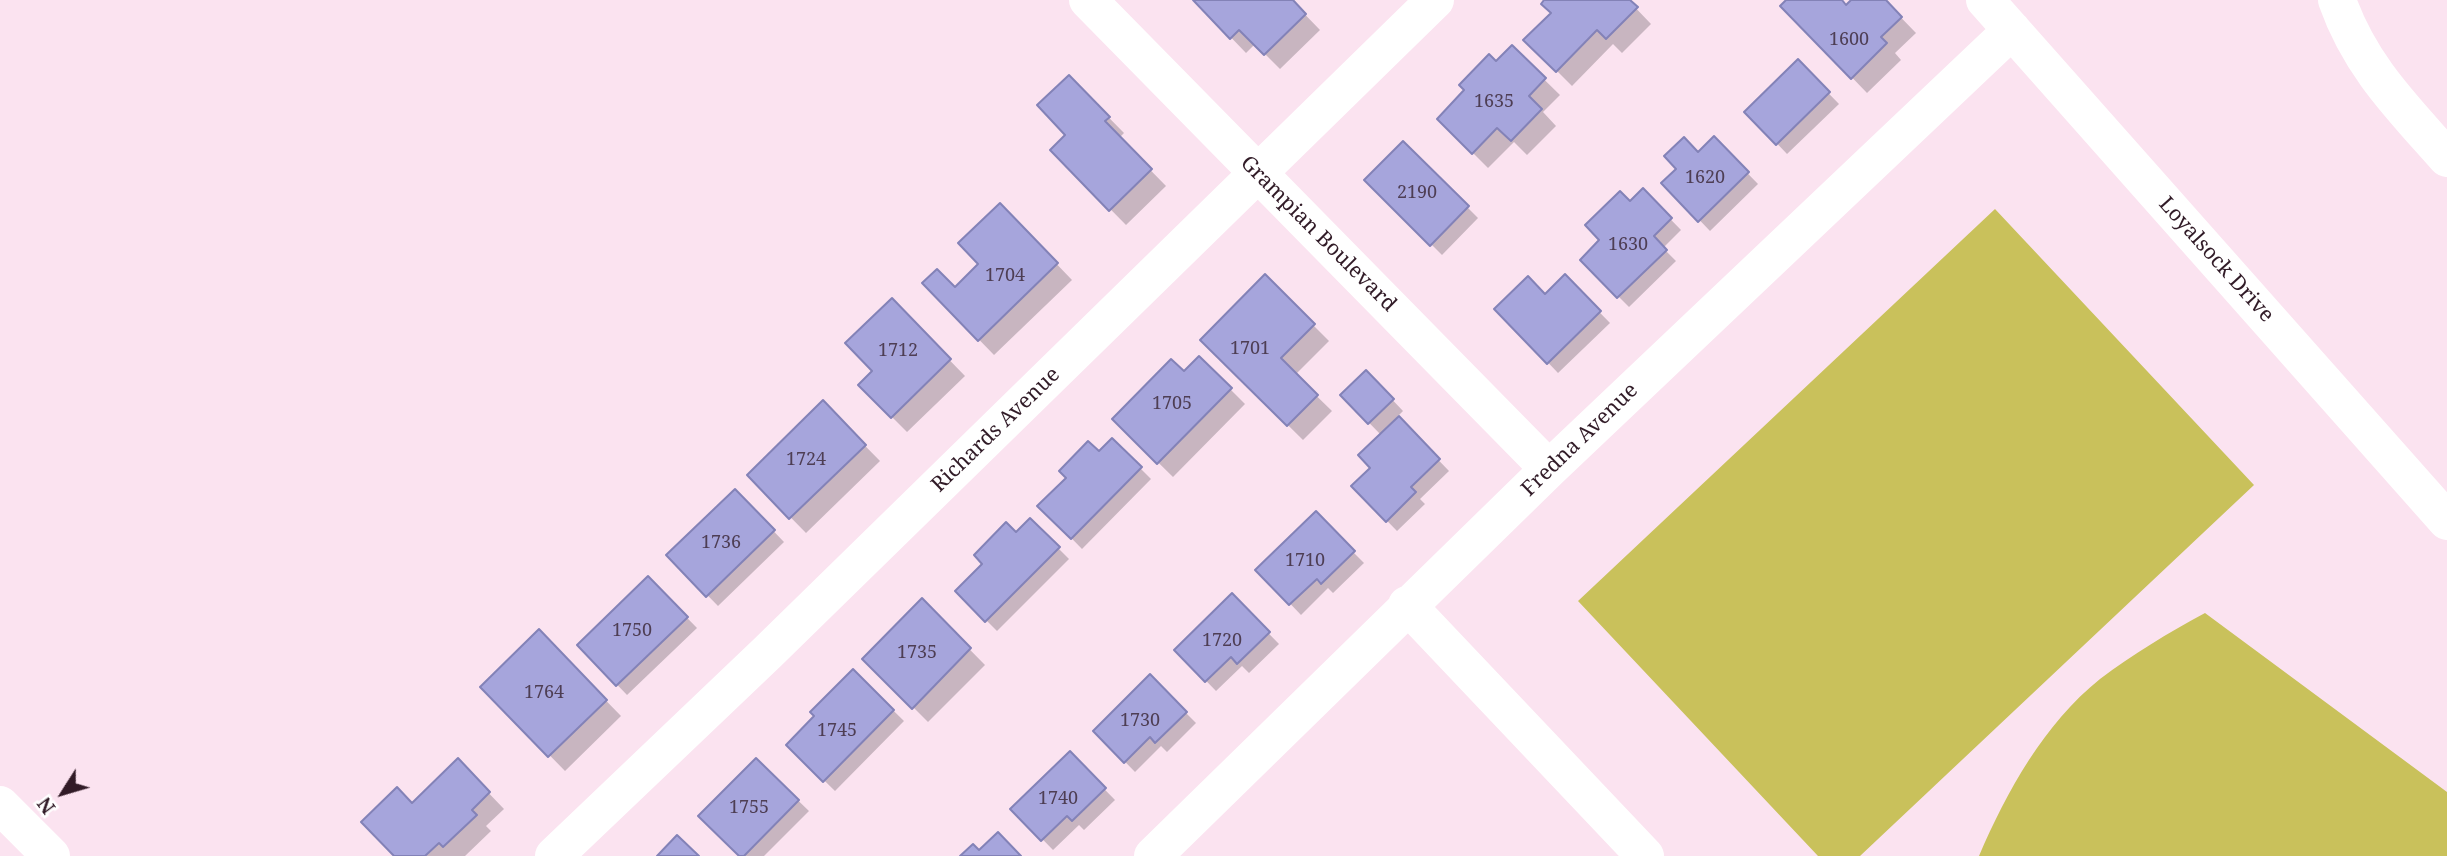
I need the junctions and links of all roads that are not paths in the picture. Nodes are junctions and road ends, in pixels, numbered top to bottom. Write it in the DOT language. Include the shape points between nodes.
graph roads {
  1 [pos="1088,0"];
  2 [pos="1435,0"];
  3 [pos="1985,0"];
  4 [pos="2337,0"];
  5 [pos="2012,30"];
  6 [pos="2447,158"];
  7 [pos="1257,173"];
  8 [pos="1549,468"];
  9 [pos="2447,521"];
  10 [pos="1407,606"];
  11 [pos="0,804"];
  12 [pos="51,856"];
  13 [pos="554,856"];
  14 [pos="1153,856"];
  15 [pos="1646,856"];
  1 -- 7 [label="street, Grampian Boulevard"];
  2 -- 7 [label="street, Richards Avenue"];
  3 -- 5 [label="street, Loyalsock Drive"];
  4 -- 6 [label="street" via="2347,30 2375,76"];
  5 -- 8 [label="street, Fredna Avenue"];
  5 -- 9 [label="street, Loyalsock Drive"];
  7 -- 8 [label="street, Grampian Boulevard"];
  7 -- 13 [label="street, Richards Avenue"];
  8 -- 10 [label="street, Fredna Avenue"];
  10 -- 14 [label="street, Fredna Avenue"];
  10 -- 15 [label="street"];
  11 -- 12 [label="street"];
}
